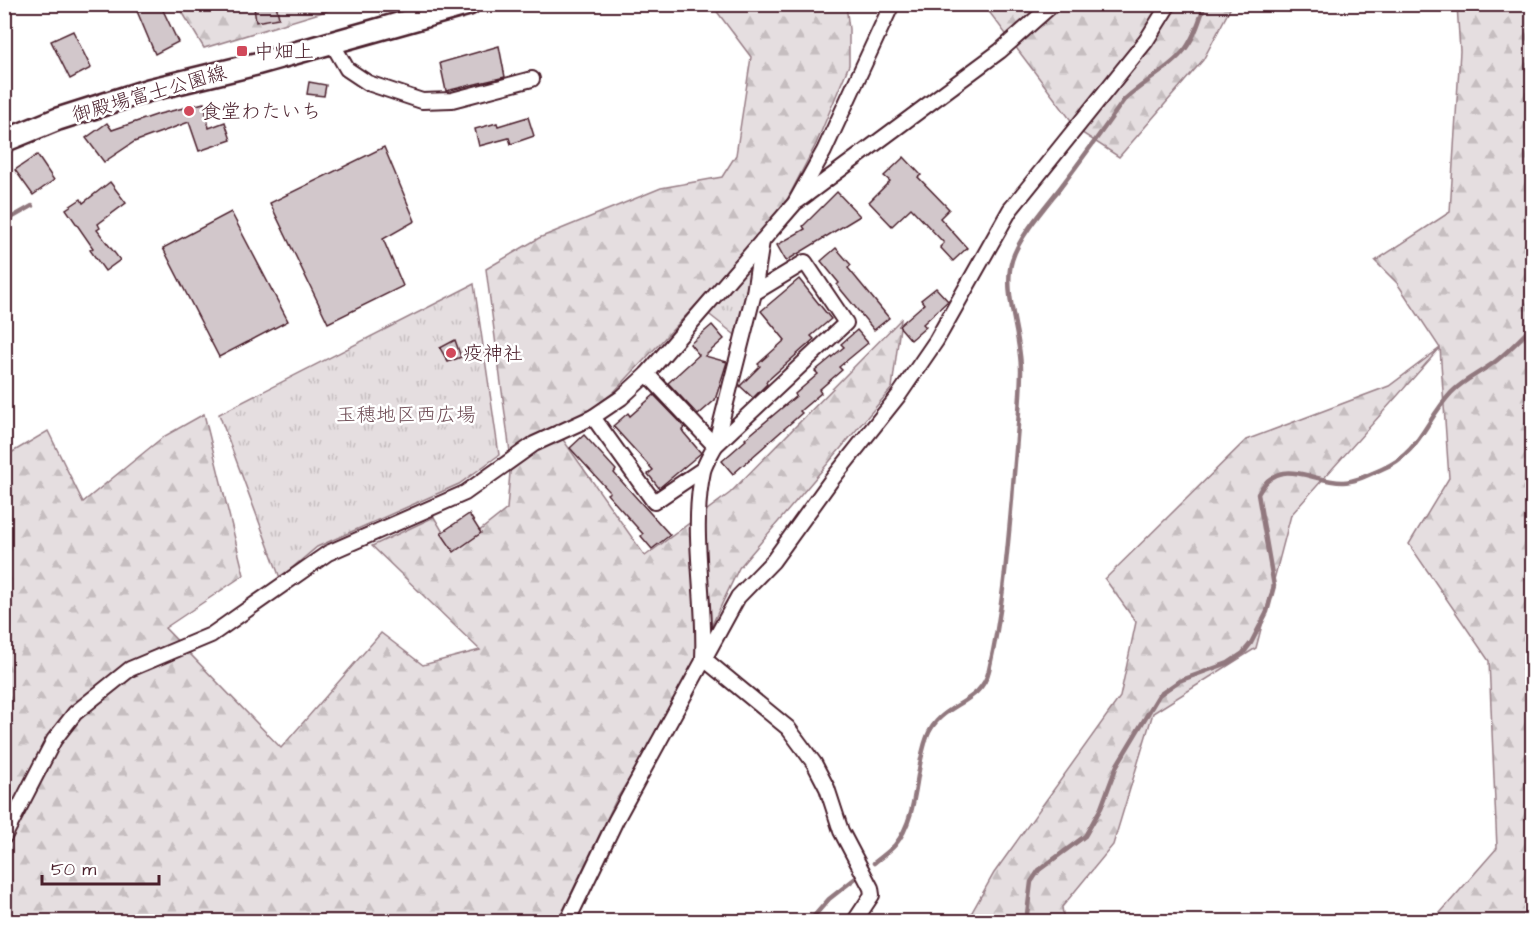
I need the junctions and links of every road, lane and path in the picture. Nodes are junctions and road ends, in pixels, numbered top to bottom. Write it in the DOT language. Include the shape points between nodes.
graph roads {
  1 [pos="469,4"];
  2 [pos="892,4"];
  3 [pos="1053,4"];
  4 [pos="1169,4"];
  5 [pos="332,43"];
  6 [pos="532,80"];
  7 [pos="4,141"];
  8 [pos="795,203"];
  9 [pos="762,241"];
  10 [pos="754,293"];
  11 [pos="647,374"];
  12 [pos="593,417"];
  13 [pos="715,446"];
  14 [pos="703,469"];
  15 [pos="703,658"];
  16 [pos="4,837"];
  17 [pos="567,921"];
  18 [pos="854,921"];
  1 -- 5 [label="main road, 御殿場富士公園線"];
  2 -- 8 [label="street" via="824,151"];
  3 -- 8 [label="street" via="1000,51"];
  4 -- 15 [label="street" via="1146,41 1010,210 936,341 899,395 773,561 738,597"];
  5 -- 6 [label="street" via="347,69 368,83 422,101 452,99"];
  5 -- 7 [label="main road, 御殿場富士公園線" via="149,90"];
  8 -- 9 [label="street"];
  9 -- 10 [label="street"];
  9 -- 11 [label="street"];
  10 -- 13 [label="street"];
  10 -- 13 [label="street" via="805,262 846,323"];
  11 -- 12 [label="street"];
  11 -- 13 [label="street"];
  12 -- 14 [label="street" via="654,502"];
  12 -- 16 [label="street" via="534,444 465,493 328,553 211,635 130,669 75,713 54,740"];
  13 -- 14 [label="street"];
  14 -- 15 [label="street" via="698,519"];
  15 -- 17 [label="street"];
  15 -- 18 [label="street" via="788,728 814,763 841,831 871,888 872,895"];
}
